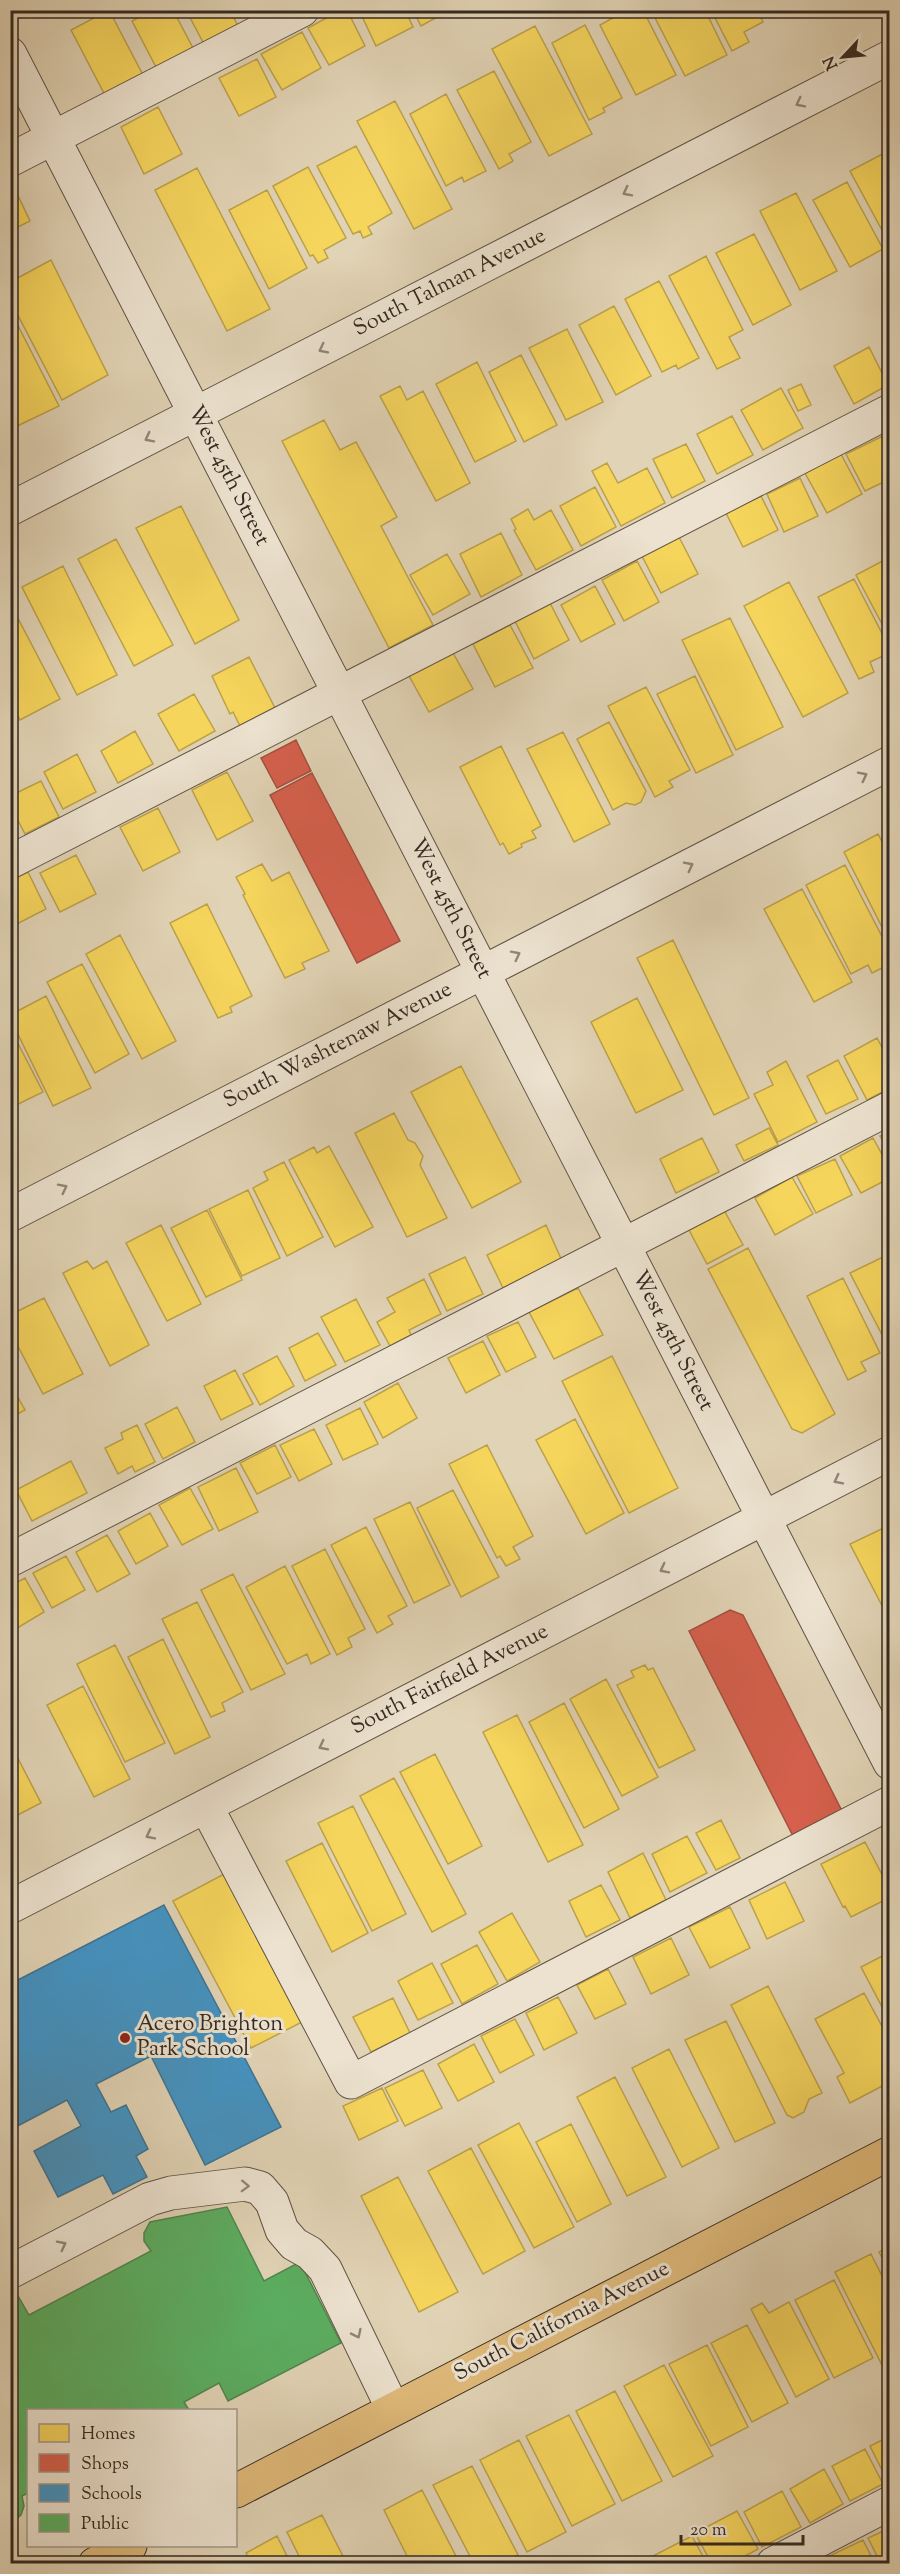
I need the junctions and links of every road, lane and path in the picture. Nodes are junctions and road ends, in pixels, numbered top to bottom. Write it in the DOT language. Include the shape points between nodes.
graph roads {
  1 [pos="302,10"];
  2 [pos="10,54"];
  3 [pos="890,57"];
  4 [pos="54,138"];
  5 [pos="10,160"];
  6 [pos="890,411"];
  7 [pos="196,415"];
  8 [pos="10,509"];
  9 [pos="339,694"];
  10 [pos="890,763"];
  11 [pos="10,862"];
  12 [pos="483,972"];
  13 [pos="890,1108"];
  14 [pos="10,1215"];
  15 [pos="623,1245"];
  16 [pos="890,1453"];
  17 [pos="763,1518"];
  18 [pos="10,1560"];
  19 [pos="890,1763"];
  20 [pos="890,1803"];
  21 [pos="206,1806"];
  22 [pos="10,1907"];
  23 [pos="890,2153"];
  24 [pos="10,2272"];
  25 [pos="393,2409"];
  26 [pos="237,2490"];
  27 [pos="890,2504"];
  28 [pos="128,2547"];
  29 [pos="95,2564"];
  30 [pos="773,2564"];
  1 -- 4 [label="street"];
  2 -- 4 [label="street, West 45th Street"];
  3 -- 7 [label="street, South Talman Avenue, one-way"];
  4 -- 5 [label="street"];
  4 -- 7 [label="street, West 45th Street"];
  6 -- 9 [label="street"];
  7 -- 8 [label="street, South Talman Avenue, one-way"];
  7 -- 9 [label="street, West 45th Street"];
  9 -- 11 [label="street"];
  9 -- 12 [label="street, West 45th Street"];
  12 -- 10 [label="street, South Washtenaw Avenue, one-way"];
  14 -- 12 [label="street, South Washtenaw Avenue, one-way"];
  12 -- 15 [label="street, West 45th Street"];
  13 -- 15 [label="street"];
  15 -- 17 [label="street, West 45th Street"];
  15 -- 18 [label="street"];
  16 -- 17 [label="street, South Fairfield Avenue, one-way"];
  17 -- 19 [label="street, West 45th Street"];
  17 -- 21 [label="street, South Fairfield Avenue, one-way"];
  20 -- 21 [label="street" via="351,2082"];
  21 -- 22 [label="street, South Fairfield Avenue, one-way"];
  23 -- 25 [label="main road, South California Avenue"];
  24 -- 25 [label="street, one-way" via="150,2199 245,2184 260,2188 272,2202 282,2230 325,2269"];
  25 -- 26 [label="main road, South California Avenue"];
  27 -- 30 [label="street"];
  28 -- 29 [label="main road"];
}
